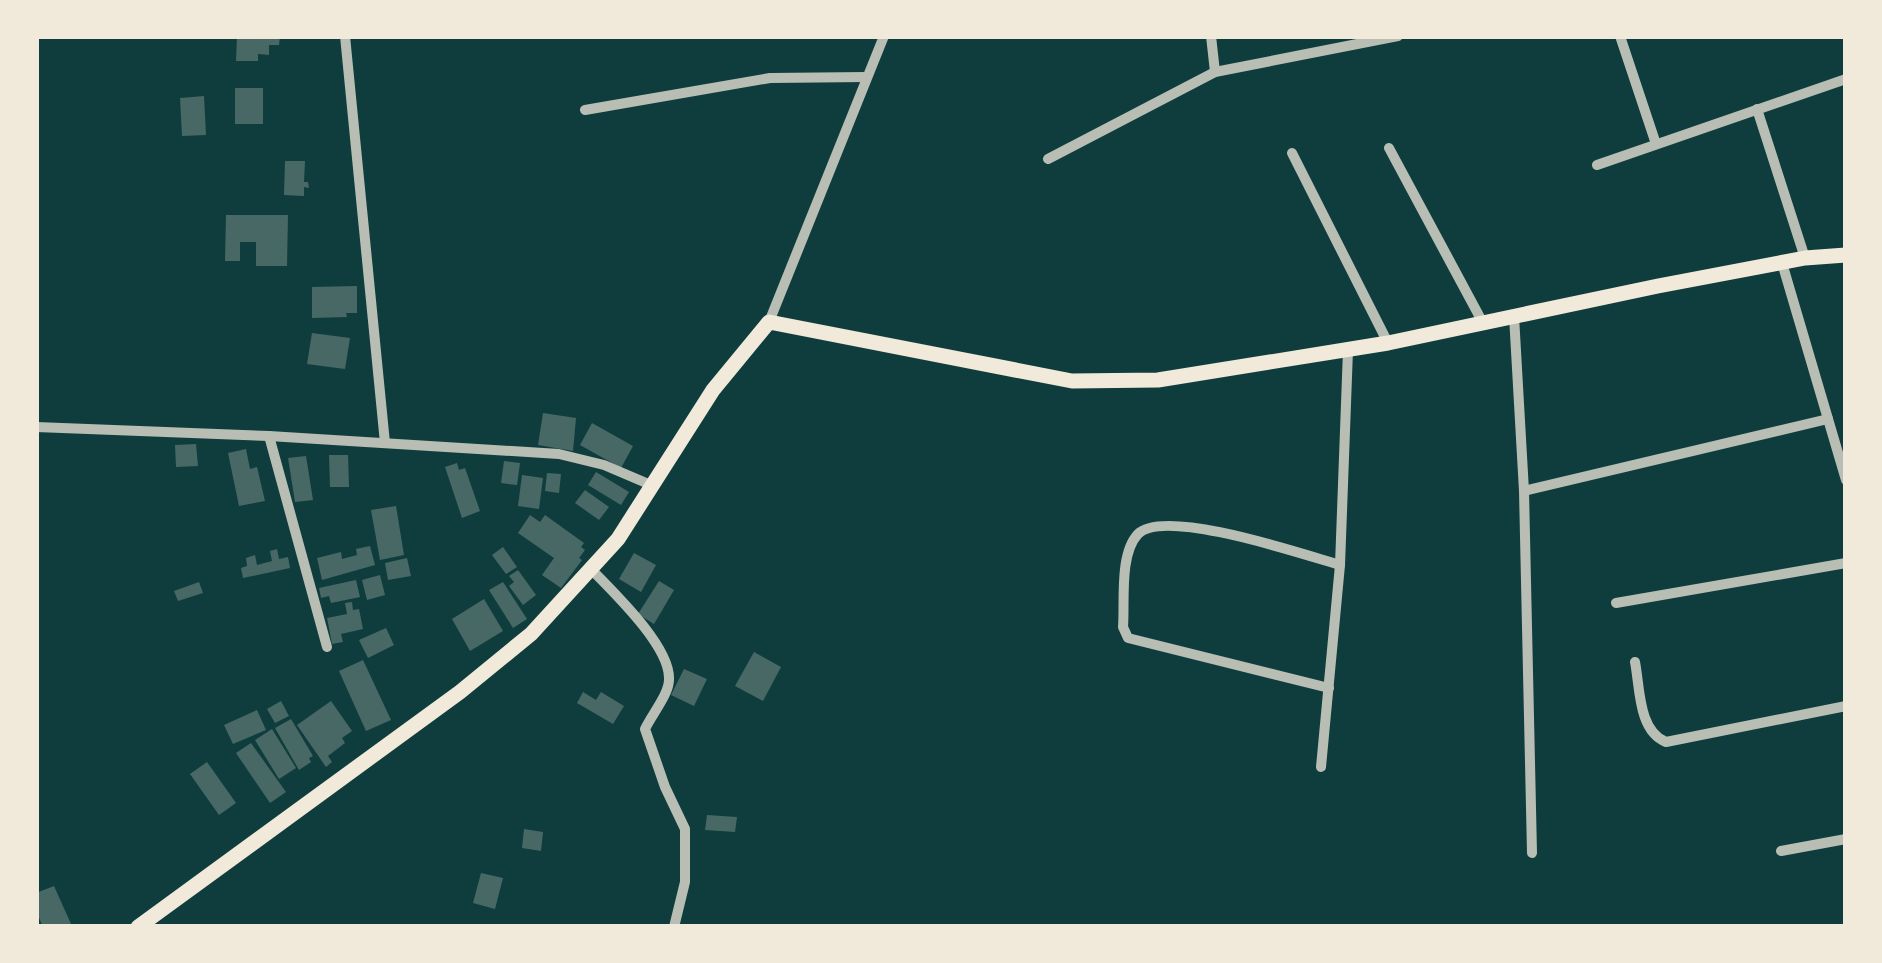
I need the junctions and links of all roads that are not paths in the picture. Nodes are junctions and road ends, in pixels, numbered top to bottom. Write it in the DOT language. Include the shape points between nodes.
graph roads {
  1 [pos="345,36"];
  2 [pos="884,36"];
  3 [pos="1211,36"];
  4 [pos="1398,36"];
  5 [pos="1620,36"];
  6 [pos="1215,72"];
  7 [pos="866,77"];
  8 [pos="1846,79"];
  9 [pos="1756,109"];
  10 [pos="585,110"];
  11 [pos="1655,144"];
  12 [pos="1389,148"];
  13 [pos="1292,153"];
  14 [pos="1048,159"];
  15 [pos="1597,165"];
  16 [pos="1846,254"];
  17 [pos="1804,258"];
  18 [pos="1782,263"];
  19 [pos="1514,316"];
  20 [pos="769,322"];
  21 [pos="1483,323"];
  22 [pos="1388,343"];
  23 [pos="1348,350"];
  24 [pos="1828,419"];
  25 [pos="36,427"];
  26 [pos="269,436"];
  27 [pos="385,443"];
  28 [pos="1846,480"];
  29 [pos="651,485"];
  30 [pos="1524,491"];
  31 [pos="1846,563"];
  32 [pos="1340,565"];
  33 [pos="592,570"];
  34 [pos="1616,603"];
  35 [pos="327,647"];
  36 [pos="1635,662"];
  37 [pos="1329,688"];
  38 [pos="1846,706"];
  39 [pos="1322,767"];
  40 [pos="1846,838"];
  41 [pos="1781,851"];
  42 [pos="1532,853"];
  43 [pos="138,927"];
  44 [pos="674,927"];
  1 -- 27 [label="street"];
  2 -- 7 [label="street"];
  3 -- 6 [label="street"];
  4 -- 6 [label="street"];
  5 -- 11 [label="street"];
  6 -- 14 [label="street"];
  7 -- 10 [label="street" via="770,78"];
  7 -- 20 [label="street"];
  8 -- 9 [label="street"];
  9 -- 11 [label="street"];
  9 -- 17 [label="street"];
  11 -- 15 [label="street"];
  12 -- 21 [label="street"];
  13 -- 22 [label="street"];
  16 -- 17 [label="main road"];
  17 -- 18 [label="main road"];
  18 -- 19 [label="main road"];
  18 -- 24 [label="street"];
  19 -- 21 [label="main road"];
  19 -- 30 [label="street"];
  20 -- 23 [label="main road" via="1072,381 1158,380"];
  20 -- 29 [label="main road"];
  21 -- 22 [label="main road"];
  22 -- 23 [label="main road"];
  23 -- 32 [label="street"];
  24 -- 28 [label="street"];
  24 -- 30 [label="street"];
  25 -- 26 [label="street"];
  26 -- 27 [label="street"];
  26 -- 35 [label="street"];
  27 -- 29 [label="street" via="559,454"];
  29 -- 33 [label="main road"];
  30 -- 42 [label="street"];
  31 -- 34 [label="street"];
  32 -- 37 [label="street"];
  32 -- 37 [label="street" via="1225,532 1155,526 1138,533 1128,553 1128,638"];
  33 -- 43 [label="main road" via="460,692"];
  33 -- 44 [label="street" via="667,665 670,682 645,729 685,829"];
  36 -- 38 [label="street" via="1646,722 1666,742"];
  37 -- 39 [label="street"];
  40 -- 41 [label="street"];
}
